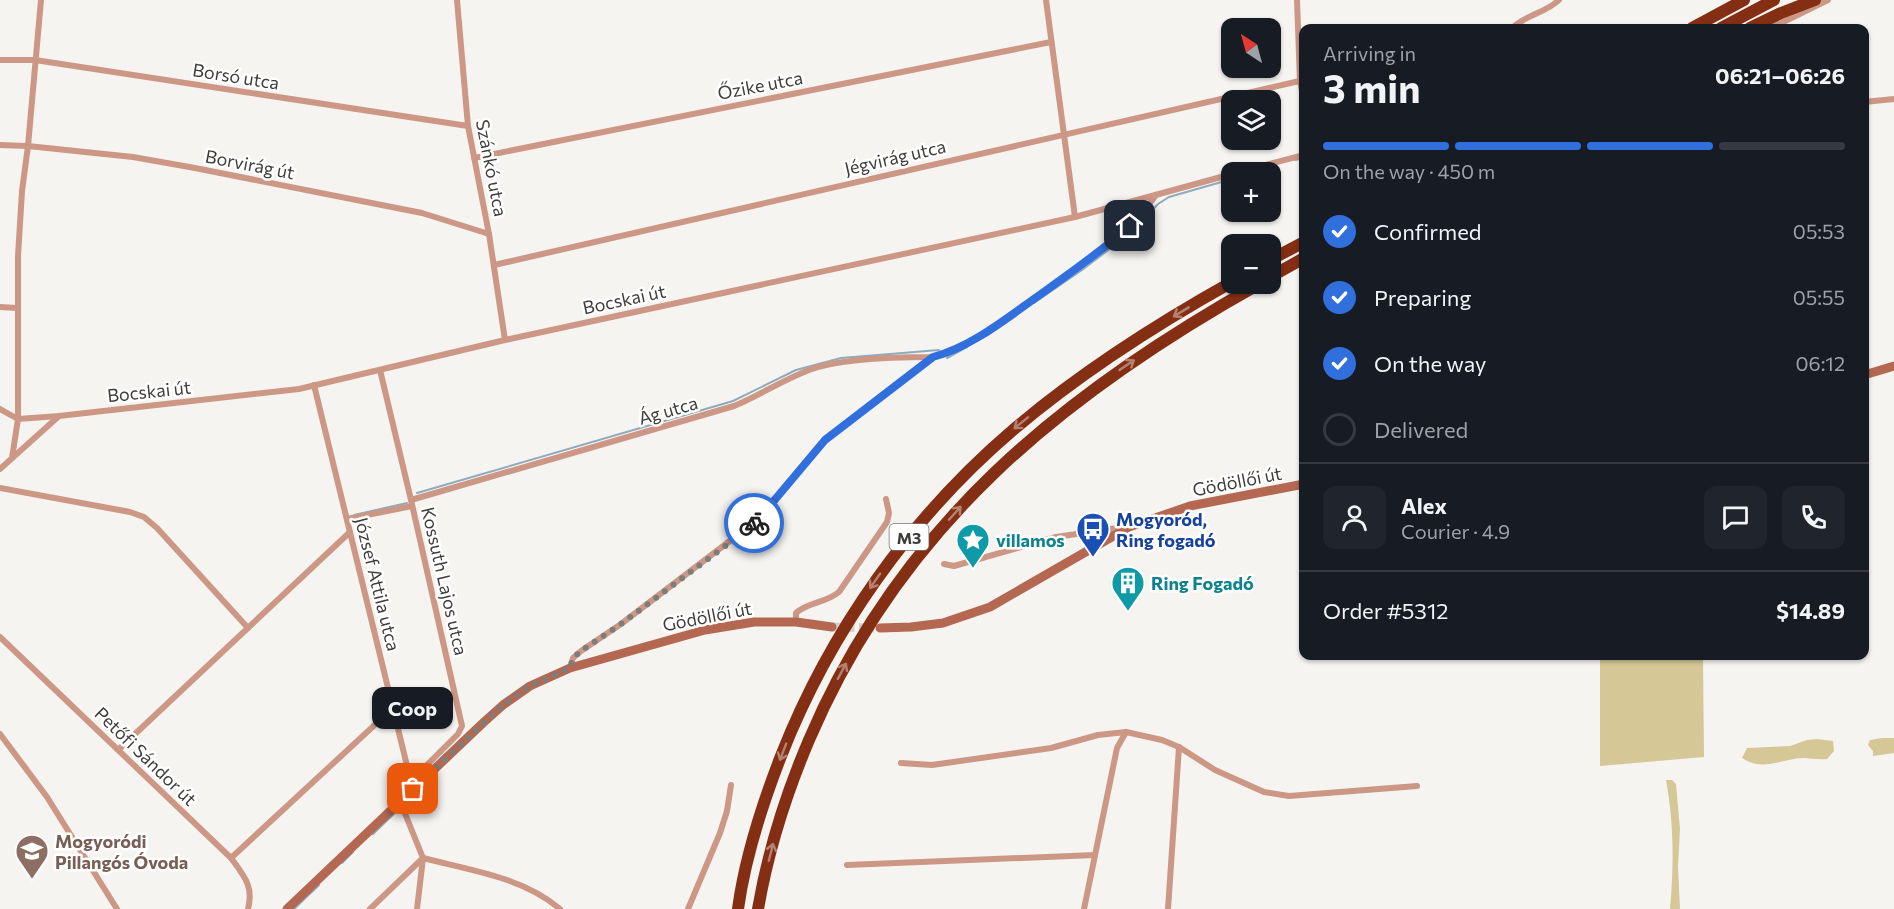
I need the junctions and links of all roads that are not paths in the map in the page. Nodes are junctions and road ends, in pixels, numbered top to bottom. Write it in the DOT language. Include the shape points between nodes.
graph roads {
  1 [pos="41,0"];
  2 [pos="457,0"];
  3 [pos="1046,0"];
  4 [pos="1297,0"];
  5 [pos="1559,0"];
  6 [pos="1743,0"];
  7 [pos="1774,0"];
  8 [pos="1815,0"];
  9 [pos="1828,0"];
  10 [pos="1516,24"];
  11 [pos="1699,24"];
  12 [pos="1729,24"];
  13 [pos="1758,24"];
  14 [pos="1779,24"];
  15 [pos="1299,32"];
  16 [pos="1051,42"];
  17 [pos="0,60"];
  18 [pos="35,60"];
  19 [pos="1299,81"];
  20 [pos="1894,99"];
  21 [pos="1869,102"];
  22 [pos="468,126"];
  23 [pos="1063,134"];
  24 [pos="0,145"];
  25 [pos="28,146"];
  26 [pos="1299,156"];
  27 [pos="474,158"];
  28 [pos="1277,162"];
  29 [pos="1221,177"];
  30 [pos="1156,195"];
  31 [pos="1075,217"];
  32 [pos="489,234"];
  33 [pos="1299,245"];
  34 [pos="1281,254"];
  35 [pos="1299,261"];
  36 [pos="494,265"];
  37 [pos="1281,271"];
  38 [pos="1221,289"];
  39 [pos="1242,294"];
  40 [pos="0,307"];
  41 [pos="17,308"];
  42 [pos="505,340"];
  43 [pos="933,357"];
  44 [pos="1894,366"];
  45 [pos="380,370"];
  46 [pos="1869,374"];
  47 [pos="314,386"];
  48 [pos="0,408"];
  49 [pos="59,416"];
  50 [pos="18,419"];
  51 [pos="12,458"];
  52 [pos="0,469"];
  53 [pos="1299,485"];
  54 [pos="0,488"];
  55 [pos="886,499"];
  56 [pos="412,503"];
  57 [pos="347,519"];
  58 [pos="1129,526"];
  59 [pos="350,532"];
  60 [pos="944,564"];
  61 [pos="796,622"];
  62 [pos="832,627"];
  63 [pos="249,628"];
  64 [pos="880,628"];
  65 [pos="0,637"];
  66 [pos="570,668"];
  67 [pos="393,708"];
  68 [pos="1126,732"];
  69 [pos="0,734"];
  70 [pos="1179,747"];
  71 [pos="118,750"];
  72 [pos="901,763"];
  73 [pos="412,785"];
  74 [pos="731,785"];
  75 [pos="1418,786"];
  76 [pos="400,801"];
  77 [pos="1095,855"];
  78 [pos="231,858"];
  79 [pos="423,858"];
  80 [pos="847,865"];
  81 [pos="117,909"];
  82 [pos="248,909"];
  83 [pos="287,909"];
  84 [pos="370,909"];
  85 [pos="417,909"];
  86 [pos="560,909"];
  87 [pos="688,909"];
  88 [pos="738,909"];
  89 [pos="758,909"];
  90 [pos="1084,909"];
  91 [pos="1168,909"];
  1 -- 18 [label="street"];
  2 -- 22 [label="street, Szánkó utca"];
  3 -- 16 [label="street"];
  4 -- 15 [label="street"];
  5 -- 10 [label="street"];
  6 -- 11 [label="highway"];
  7 -- 12 [label="highway"];
  8 -- 13 [label="highway"];
  9 -- 14 [label="street"];
  16 -- 23 [label="street"];
  16 -- 27 [label="street, Őzike utca"];
  17 -- 18 [label="street, Borsó utca"];
  18 -- 22 [label="street, Borsó utca"];
  18 -- 25 [label="street"];
  19 -- 23 [label="street, Jégvirág utca"];
  20 -- 21 [label="street"];
  22 -- 27 [label="street, Szánkó utca"];
  23 -- 31 [label="street"];
  23 -- 36 [label="street, Jégvirág utca"];
  24 -- 25 [label="street, Borvirág út"];
  25 -- 32 [label="street, Borvirág út" via="133,157 219,173 422,213"];
  25 -- 41 [label="street"];
  26 -- 28 [label="street"];
  27 -- 32 [label="street, Szánkó utca"];
  29 -- 30 [label="street, Bocskai út"];
  30 -- 31 [label="street, Bocskai út"];
  30 -- 43 [label="street" via="1109,245 982,334"];
  31 -- 42 [label="street, Bocskai út"];
  32 -- 36 [label="street, Szánkó utca"];
  33 -- 34 [label="highway"];
  35 -- 37 [label="highway"];
  36 -- 42 [label="street, Szánkó utca"];
  38 -- 88 [label="highway, M3, one-way" via="1130,344 1047,402 972,468 903,545 850,618 798,716 764,804"];
  89 -- 39 [label="highway, M3, one-way" via="789,793 828,697 864,632 926,545 990,476 1058,416 1164,341"];
  40 -- 41 [label="street"];
  41 -- 50 [label="street"];
  42 -- 45 [label="street, Bocskai út"];
  43 -- 56 [label="street, Ág utca" via="821,366 734,406"];
  43 -- 66 [label="street" via="825,440 752,524 581,651"];
  44 -- 46 [label="main road"];
  45 -- 47 [label="street, Bocskai út"];
  45 -- 56 [label="street, Kossuth Lajos utca"];
  47 -- 49 [label="street, Bocskai út"];
  47 -- 57 [label="street, József Attila utca"];
  48 -- 50 [label="street"];
  49 -- 50 [label="street, Bocskai út"];
  49 -- 51 [label="street"];
  50 -- 51 [label="street"];
  51 -- 52 [label="street"];
  53 -- 58 [label="main road, Gödöllői út" via="1190,506"];
  54 -- 63 [label="street" via="130,512 144,518 158,528"];
  55 -- 61 [label="street" via="887,522 838,592 801,608 796,613"];
  56 -- 57 [label="street, Ág utca"];
  56 -- 73 [label="street, Kossuth Lajos utca" via="462,726"];
  57 -- 59 [label="street, József Attila utca"];
  58 -- 60 [label="street" via="1056,537 954,566"];
  58 -- 64 [label="main road, Gödöllői út" via="990,607 943,623"];
  59 -- 63 [label="street"];
  59 -- 67 [label="street, József Attila utca"];
  61 -- 62 [label="main road, Gödöllői út"];
  61 -- 66 [label="main road, Gödöllői út" via="754,622 705,630"];
  63 -- 71 [label="street"];
  65 -- 71 [label="street, Petőfi Sándor út"];
  66 -- 73 [label="main road, Gödöllői út" via="530,686 509,701"];
  67 -- 73 [label="street, József Attila utca"];
  67 -- 78 [label="street"];
  68 -- 70 [label="street"];
  68 -- 72 [label="street" via="1051,748 932,765"];
  68 -- 77 [label="street" via="1117,748"];
  69 -- 81 [label="street" via="46,797"];
  70 -- 75 [label="street" via="1215,770 1278,795"];
  70 -- 91 [label="street"];
  71 -- 78 [label="street, Petőfi Sándor út"];
  73 -- 76 [label="main road, Gödöllői út"];
  74 -- 87 [label="street" via="720,833"];
  76 -- 79 [label="street"];
  76 -- 83 [label="main road, Gödöllői út"];
  77 -- 80 [label="street"];
  77 -- 90 [label="street"];
  78 -- 82 [label="street, Petőfi Sándor út" via="250,888"];
  79 -- 84 [label="street"];
  79 -- 85 [label="street"];
  79 -- 86 [label="street" via="521,885"];
}
